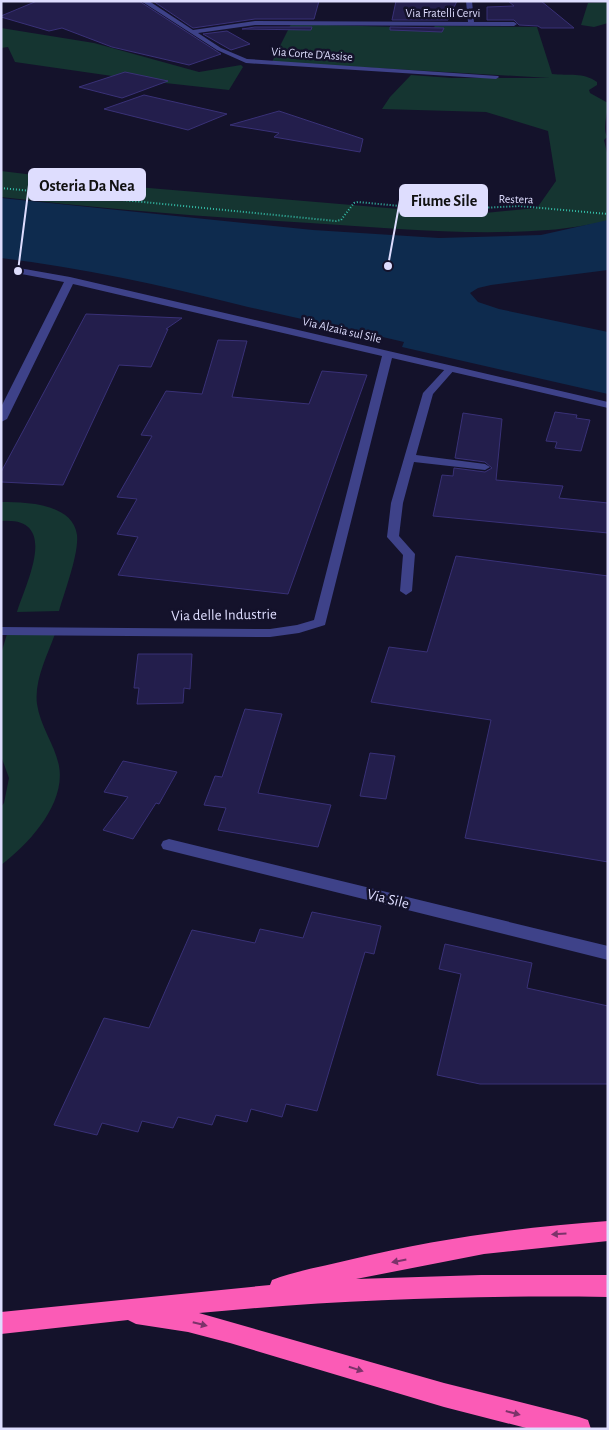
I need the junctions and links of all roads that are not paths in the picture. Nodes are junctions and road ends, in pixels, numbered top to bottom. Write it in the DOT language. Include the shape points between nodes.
graph roads {
  1 [pos="144,1"];
  2 [pos="469,1"];
  3 [pos="471,24"];
  4 [pos="514,24"];
  5 [pos="193,32"];
  6 [pos="496,77"];
  7 [pos="20,271"];
  8 [pos="70,280"];
  9 [pos="387,354"];
  10 [pos="450,369"];
  11 [pos="6,398"];
  12 [pos="608,405"];
  13 [pos="1,419"];
  14 [pos="410,458"];
  15 [pos="485,468"];
  16 [pos="406,591"];
  17 [pos="1,631"];
  18 [pos="169,845"];
  19 [pos="608,953"];
  20 [pos="608,1231"];
  21 [pos="608,1286"];
  22 [pos="246,1297"];
  23 [pos="117,1310"];
  24 [pos="1,1323"];
  25 [pos="579,1429"];
  1 -- 5 [label="street, Via Corte D'Assise"];
  2 -- 3 [label="street"];
  3 -- 4 [label="street, Via Fratelli Cervi"];
  3 -- 5 [label="street, Via Fratelli Cervi" via="255,23"];
  5 -- 6 [label="street, Via Corte D'Assise" via="225,54 246,62"];
  7 -- 8 [label="street, Via Alzaia sul Sile"];
  8 -- 9 [label="street, Via Alzaia sul Sile"];
  8 -- 11 [label="street"];
  9 -- 10 [label="street, Via Alzaia sul Sile"];
  9 -- 17 [label="street, Via delle Industrie" via="320,622 270,633"];
  10 -- 12 [label="street, Via Alzaia sul Sile"];
  10 -- 14 [label="lane" via="428,394"];
  11 -- 13 [label="street"];
  14 -- 15 [label="lane"];
  14 -- 16 [label="lane" via="397,503 393,537 410,554"];
  18 -- 19 [label="street, Via Sile"];
  20 -- 22 [label="highway, one-way" via="548,1234 467,1247 359,1268"];
  21 -- 22 [label="highway" via="458,1285"];
  22 -- 23 [label="highway"];
  23 -- 24 [label="highway"];
  23 -- 25 [label="highway, one-way" via="188,1321 444,1395"];
}
